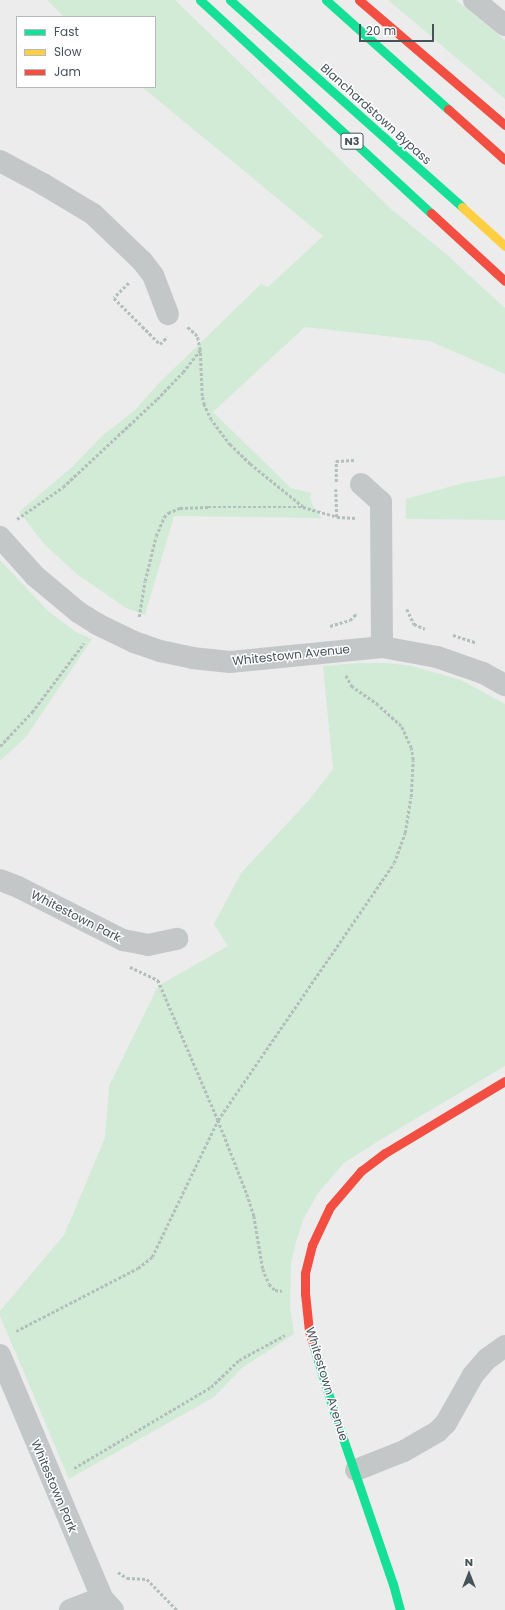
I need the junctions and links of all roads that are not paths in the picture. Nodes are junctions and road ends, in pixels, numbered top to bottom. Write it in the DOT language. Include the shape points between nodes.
graph roads {
  1 [pos="200,0"];
  2 [pos="230,0"];
  3 [pos="326,0"];
  4 [pos="359,0"];
  5 [pos="474,0"];
  6 [pos="505,25"];
  7 [pos="505,125"];
  8 [pos="505,160"];
  9 [pos="0,161"];
  10 [pos="505,246"];
  11 [pos="505,281"];
  12 [pos="174,324"];
  13 [pos="361,484"];
  14 [pos="0,537"];
  15 [pos="382,647"];
  16 [pos="505,685"];
  17 [pos="0,880"];
  18 [pos="177,939"];
  19 [pos="505,1081"];
  20 [pos="505,1346"];
  21 [pos="2,1368"];
  22 [pos="356,1470"];
  23 [pos="108,1604"];
  24 [pos="70,1610"];
  25 [pos="400,1610"];
  1 -- 11 [label="main road, N3"];
  2 -- 10 [label="main road, Blanchardstown Bypass / N3"];
  3 -- 8 [label="main road"];
  4 -- 7 [label="main road"];
  5 -- 6 [label="street"];
  9 -- 12 [label="street" via="93,214 153,275"];
  13 -- 15 [label="street" via="381,502"];
  14 -- 15 [label="street, Whitestown Avenue" via="51,592 97,624 134,642 192,658 230,662"];
  15 -- 16 [label="street, Whitestown Avenue" via="437,657 483,673"];
  17 -- 18 [label="street, Whitestown Park" via="123,940 148,945"];
  19 -- 22 [label="main road, Whitestown Avenue" via="385,1152 361,1171 330,1207 312,1245 305,1273 308,1324 334,1412"];
  20 -- 22 [label="street" via="487,1359 473,1375 446,1423 438,1431 404,1451"];
  21 -- 23 [label="street, Whitestown Park"];
  22 -- 25 [label="main road, Whitestown Avenue"];
  23 -- 24 [label="street"];
}
